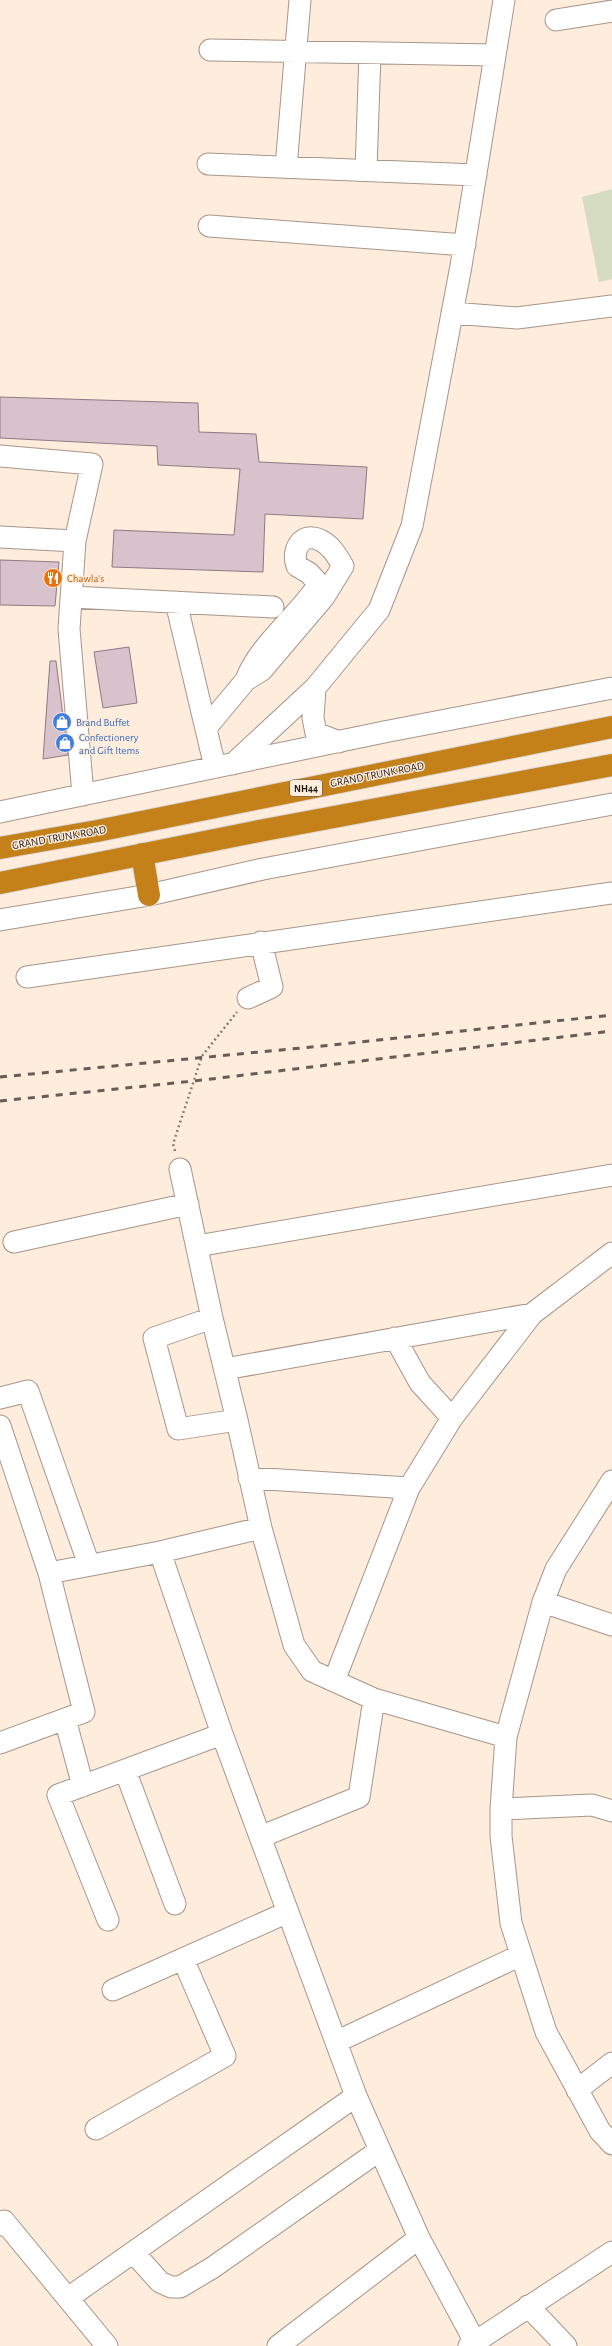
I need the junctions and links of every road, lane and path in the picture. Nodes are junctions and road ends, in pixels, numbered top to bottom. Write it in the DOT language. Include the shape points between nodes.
graph roads {
  1 [pos="300,0"];
  2 [pos="504,0"];
  3 [pos="612,10"];
  4 [pos="556,20"];
  5 [pos="210,50"];
  6 [pos="296,52"];
  7 [pos="370,53"];
  8 [pos="495,55"];
  9 [pos="208,164"];
  10 [pos="286,167"];
  11 [pos="366,170"];
  12 [pos="476,175"];
  13 [pos="209,226"];
  14 [pos="465,245"];
  15 [pos="612,306"];
  16 [pos="452,312"];
  17 [pos="0,456"];
  18 [pos="0,537"];
  19 [pos="75,541"];
  20 [pos="72,597"];
  21 [pos="176,602"];
  22 [pos="273,607"];
  23 [pos="246,680"];
  24 [pos="315,688"];
  25 [pos="612,688"];
  26 [pos="612,727"];
  27 [pos="206,728"];
  28 [pos="339,742"];
  29 [pos="612,764"];
  30 [pos="224,765"];
  31 [pos="83,795"];
  32 [pos="612,804"];
  33 [pos="0,812"];
  34 [pos="0,848"];
  35 [pos="142,854"];
  36 [pos="0,883"];
  37 [pos="612,893"];
  38 [pos="149,894"];
  39 [pos="0,920"];
  40 [pos="261,942"];
  41 [pos="27,976"];
  42 [pos="248,998"];
  43 [pos="180,1169"];
  44 [pos="612,1175"];
  45 [pos="188,1204"];
  46 [pos="14,1242"];
  47 [pos="197,1246"];
  48 [pos="612,1253"];
  49 [pos="532,1314"];
  50 [pos="212,1318"];
  51 [pos="395,1338"];
  52 [pos="225,1369"];
  53 [pos="0,1398"];
  54 [pos="452,1418"];
  55 [pos="237,1420"];
  56 [pos="0,1426"];
  57 [pos="249,1478"];
  58 [pos="612,1481"];
  59 [pos="409,1488"];
  60 [pos="261,1528"];
  61 [pos="160,1552"];
  62 [pos="88,1565"];
  63 [pos="48,1573"];
  64 [pos="543,1602"];
  65 [pos="612,1625"];
  66 [pos="334,1681"];
  67 [pos="374,1699"];
  68 [pos="64,1719"];
  69 [pos="222,1734"];
  70 [pos="506,1737"];
  71 [pos="0,1743"];
  72 [pos="125,1770"];
  73 [pos="83,1786"];
  74 [pos="501,1809"];
  75 [pos="612,1811"];
  76 [pos="260,1837"];
  77 [pos="175,1904"];
  78 [pos="288,1912"];
  79 [pos="108,1920"];
  80 [pos="521,1955"];
  81 [pos="183,1959"];
  82 [pos="113,1990"];
  83 [pos="336,2042"];
  84 [pos="612,2063"];
  85 [pos="577,2090"];
  86 [pos="356,2096"];
  87 [pos="96,2130"];
  88 [pos="612,2144"];
  89 [pos="380,2150"];
  90 [pos="1,2221"];
  91 [pos="419,2238"];
  92 [pos="133,2252"];
  93 [pos="612,2252"];
  94 [pos="68,2298"];
  95 [pos="528,2306"];
  96 [pos="103,2344"];
  97 [pos="472,2344"];
  98 [pos="278,2346"];
  99 [pos="566,2346"];
  1 -- 6 [label="street"];
  2 -- 8 [label="street"];
  3 -- 4 [label="street"];
  5 -- 6 [label="street"];
  6 -- 7 [label="street"];
  6 -- 10 [label="street"];
  7 -- 8 [label="street"];
  7 -- 11 [label="street"];
  8 -- 12 [label="street"];
  9 -- 10 [label="street"];
  10 -- 11 [label="street"];
  11 -- 12 [label="street"];
  12 -- 14 [label="street"];
  13 -- 14 [label="street"];
  14 -- 16 [label="street"];
  15 -- 16 [label="street" via="517,318"];
  16 -- 24 [label="street" via="412,526 379,610"];
  17 -- 19 [label="street" via="92,464"];
  18 -- 19 [label="street"];
  19 -- 20 [label="street"];
  20 -- 21 [label="street"];
  20 -- 31 [label="street" via="69,629"];
  21 -- 22 [label="street"];
  21 -- 27 [label="street"];
  23 -- 23 [label="street" via="262,670 324,597 343,566 327,544 319,539 304,539 294,556 297,566 320,584 251,665"];
  23 -- 27 [label="street"];
  24 -- 28 [label="street" via="313,718 316,734"];
  24 -- 30 [label="street"];
  25 -- 28 [label="street"];
  26 -- 34 [label="highway, GRAND TRUNK ROAD / NH44" via="97,831"];
  27 -- 30 [label="street"];
  28 -- 30 [label="street"];
  29 -- 35 [label="highway"];
  30 -- 31 [label="street"];
  31 -- 33 [label="street"];
  32 -- 38 [label="street" via="263,869"];
  35 -- 36 [label="highway"];
  35 -- 38 [label="highway"];
  37 -- 40 [label="street"];
  38 -- 39 [label="street"];
  40 -- 41 [label="street"];
  40 -- 42 [label="street" via="272,987"];
  42 -- 43 [label="path" via="202,1056 172,1144"];
  43 -- 45 [label="street"];
  44 -- 47 [label="street"];
  45 -- 46 [label="street"];
  45 -- 47 [label="street"];
  47 -- 50 [label="street"];
  48 -- 49 [label="street"];
  49 -- 51 [label="street"];
  49 -- 54 [label="street"];
  50 -- 52 [label="street"];
  50 -- 55 [label="street" via="154,1338 178,1429"];
  51 -- 52 [label="street"];
  51 -- 54 [label="street" via="420,1383"];
  52 -- 55 [label="street"];
  53 -- 62 [label="street" via="28,1391"];
  54 -- 59 [label="street"];
  55 -- 57 [label="street"];
  56 -- 63 [label="street"];
  57 -- 59 [label="street"];
  57 -- 60 [label="street"];
  58 -- 64 [label="street" via="556,1569"];
  59 -- 66 [label="street"];
  60 -- 61 [label="street"];
  60 -- 66 [label="street" via="294,1645 312,1671"];
  61 -- 62 [label="street"];
  61 -- 69 [label="street"];
  62 -- 63 [label="street"];
  63 -- 68 [label="street" via="84,1712"];
  64 -- 65 [label="street"];
  64 -- 70 [label="street"];
  66 -- 67 [label="street"];
  67 -- 70 [label="street"];
  67 -- 76 [label="street" via="359,1796"];
  68 -- 71 [label="street"];
  68 -- 73 [label="street"];
  69 -- 72 [label="street"];
  69 -- 76 [label="street"];
  70 -- 74 [label="street"];
  72 -- 73 [label="street"];
  72 -- 77 [label="street"];
  73 -- 79 [label="street" via="58,1795"];
  74 -- 75 [label="street" via="592,1805"];
  74 -- 80 [label="street" via="501,1836 511,1923"];
  76 -- 78 [label="street"];
  78 -- 81 [label="street"];
  78 -- 83 [label="street"];
  80 -- 83 [label="street"];
  80 -- 85 [label="street" via="546,2032"];
  81 -- 82 [label="street"];
  81 -- 87 [label="street" via="225,2056"];
  83 -- 86 [label="street"];
  84 -- 85 [label="street"];
  85 -- 88 [label="street" via="600,2131"];
  86 -- 89 [label="street"];
  86 -- 92 [label="street"];
  89 -- 91 [label="street"];
  89 -- 92 [label="street" via="212,2268 180,2287 160,2282"];
  90 -- 94 [label="street"];
  91 -- 97 [label="street"];
  91 -- 98 [label="street"];
  92 -- 94 [label="street"];
  93 -- 95 [label="street"];
  94 -- 96 [label="street"];
  95 -- 97 [label="street"];
  95 -- 99 [label="street"];
}
